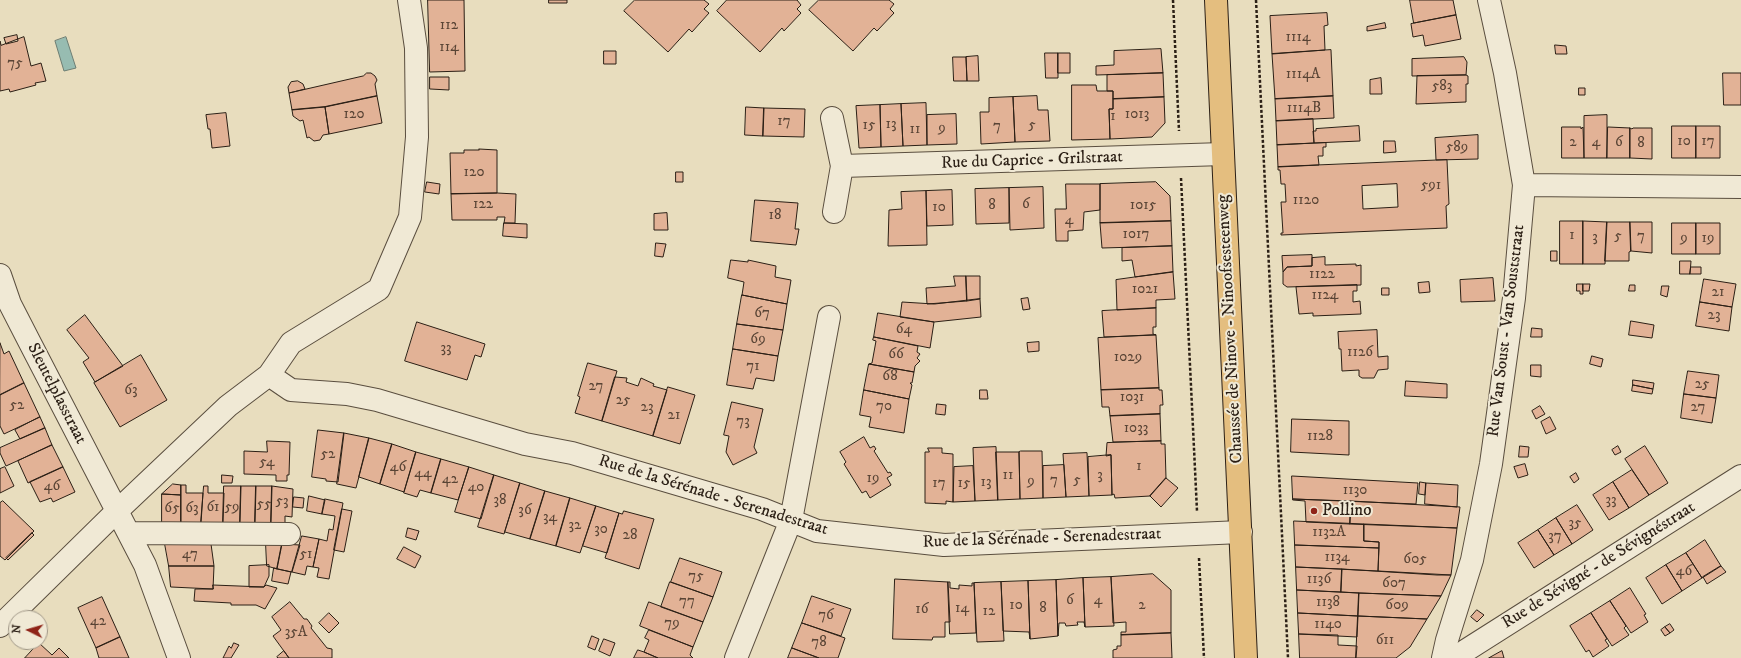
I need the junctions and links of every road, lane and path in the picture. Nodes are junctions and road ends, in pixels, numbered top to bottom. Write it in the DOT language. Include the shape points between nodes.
graph roads {
  1 [pos="409,0"];
  2 [pos="1173,0"];
  3 [pos="1216,0"];
  4 [pos="1256,0"];
  5 [pos="1489,0"];
  6 [pos="832,118"];
  7 [pos="1223,154"];
  8 [pos="1180,156"];
  9 [pos="842,166"];
  10 [pos="1524,185"];
  11 [pos="1741,187"];
  12 [pos="834,212"];
  13 [pos="0,275"];
  14 [pos="5,307"];
  15 [pos="829,317"];
  16 [pos="269,375"];
  17 [pos="1741,476"];
  18 [pos="117,511"];
  19 [pos="791,520"];
  20 [pos="1241,532"];
  21 [pos="130,533"];
  22 [pos="289,534"];
  23 [pos="1198,534"];
  24 [pos="0,626"];
  25 [pos="178,658"];
  26 [pos="736,658"];
  27 [pos="1204,658"];
  28 [pos="1246,658"];
  29 [pos="1288,658"];
  30 [pos="1443,658"];
  31 [pos="1458,658"];
  1 -- 16 [label="street" via="416,48 417,129 410,217 379,289 291,343"];
  2 -- 8 [label="path"];
  3 -- 7 [label="main road, Chaussée de Ninove - Ninoofsesteenweg"];
  4 -- 29 [label="path"];
  5 -- 10 [label="street, Rue Van Soust - Van Souststraat" via="1505,73"];
  6 -- 9 [label="street"];
  7 -- 8 [label="street, Rue du Caprice - Grilstraat"];
  7 -- 20 [label="main road, Chaussée de Ninove - Ninoofsesteenweg"];
  8 -- 9 [label="street, Rue du Caprice - Grilstraat"];
  8 -- 23 [label="path"];
  9 -- 12 [label="street"];
  10 -- 11 [label="street"];
  10 -- 30 [label="street, Rue Van Soust - Van Souststraat" via="1514,298 1491,464 1472,560"];
  13 -- 14 [label="street, Sleutelplasstraat"];
  14 -- 18 [label="street, Sleutelplasstraat"];
  15 -- 19 [label="street"];
  16 -- 18 [label="street" via="228,406"];
  16 -- 19 [label="street, Rue de la Sérénade - Serenadestraat" via="291,390 348,394 377,400 525,444 572,453 762,509"];
  17 -- 31 [label="street, Rue de Sévigné - de Sévignéstraat" via="1465,651"];
  18 -- 21 [label="street, Sleutelplasstraat"];
  18 -- 24 [label="street"];
  19 -- 23 [label="street, Rue de la Sérénade - Serenadestraat" via="817,531 944,545"];
  19 -- 26 [label="street"];
  20 -- 23 [label="street, Rue de la Sérénade - Serenadestraat"];
  20 -- 28 [label="main road, Chaussée de Ninove - Ninoofsesteenweg"];
  21 -- 22 [label="street"];
  21 -- 25 [label="street, Sleutelplasstraat" via="145,565"];
  23 -- 27 [label="path"];
}
